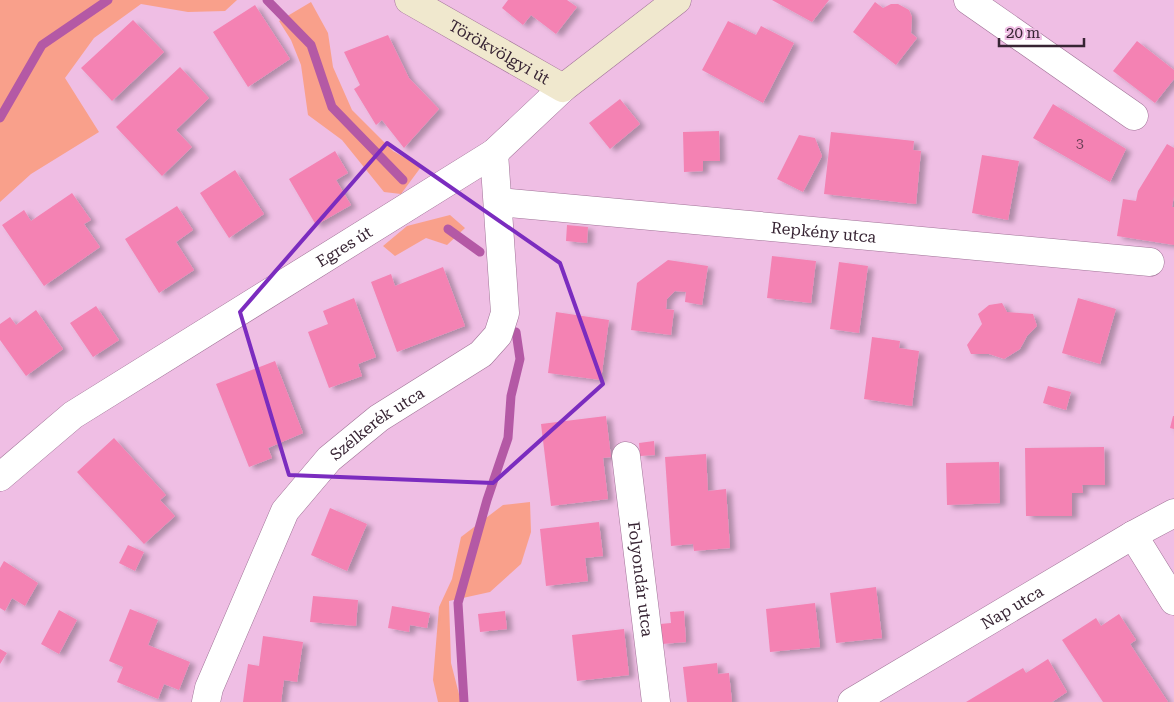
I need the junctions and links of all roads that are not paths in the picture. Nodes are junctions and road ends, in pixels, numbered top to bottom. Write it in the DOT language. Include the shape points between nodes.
graph roads {
  1 [pos="409,0"];
  2 [pos="677,0"];
  3 [pos="968,0"];
  4 [pos="563,88"];
  5 [pos="1134,116"];
  6 [pos="494,153"];
  7 [pos="499,202"];
  8 [pos="1150,262"];
  9 [pos="626,456"];
  10 [pos="0,477"];
  11 [pos="1174,513"];
  12 [pos="1132,535"];
  13 [pos="1174,601"];
  14 [pos="206,702"];
  15 [pos="656,702"];
  16 [pos="852,702"];
  1 -- 4 [label="street, Törökvölgyi út"];
  2 -- 4 [label="street, Egres út"];
  3 -- 5 [label="street"];
  4 -- 6 [label="street, Egres út"];
  6 -- 7 [label="street, Szélkerék utca"];
  6 -- 10 [label="street, Egres út" via="73,415"];
  7 -- 8 [label="street, Repkény utca"];
  7 -- 14 [label="street, Szélkerék utca" via="505,313 498,335 481,354 379,418 329,459 285,511 209,688"];
  9 -- 15 [label="street, Folyondár utca"];
  11 -- 12 [label="street, Nap utca"];
  12 -- 13 [label="street"];
  12 -- 16 [label="street, Nap utca"];
}
